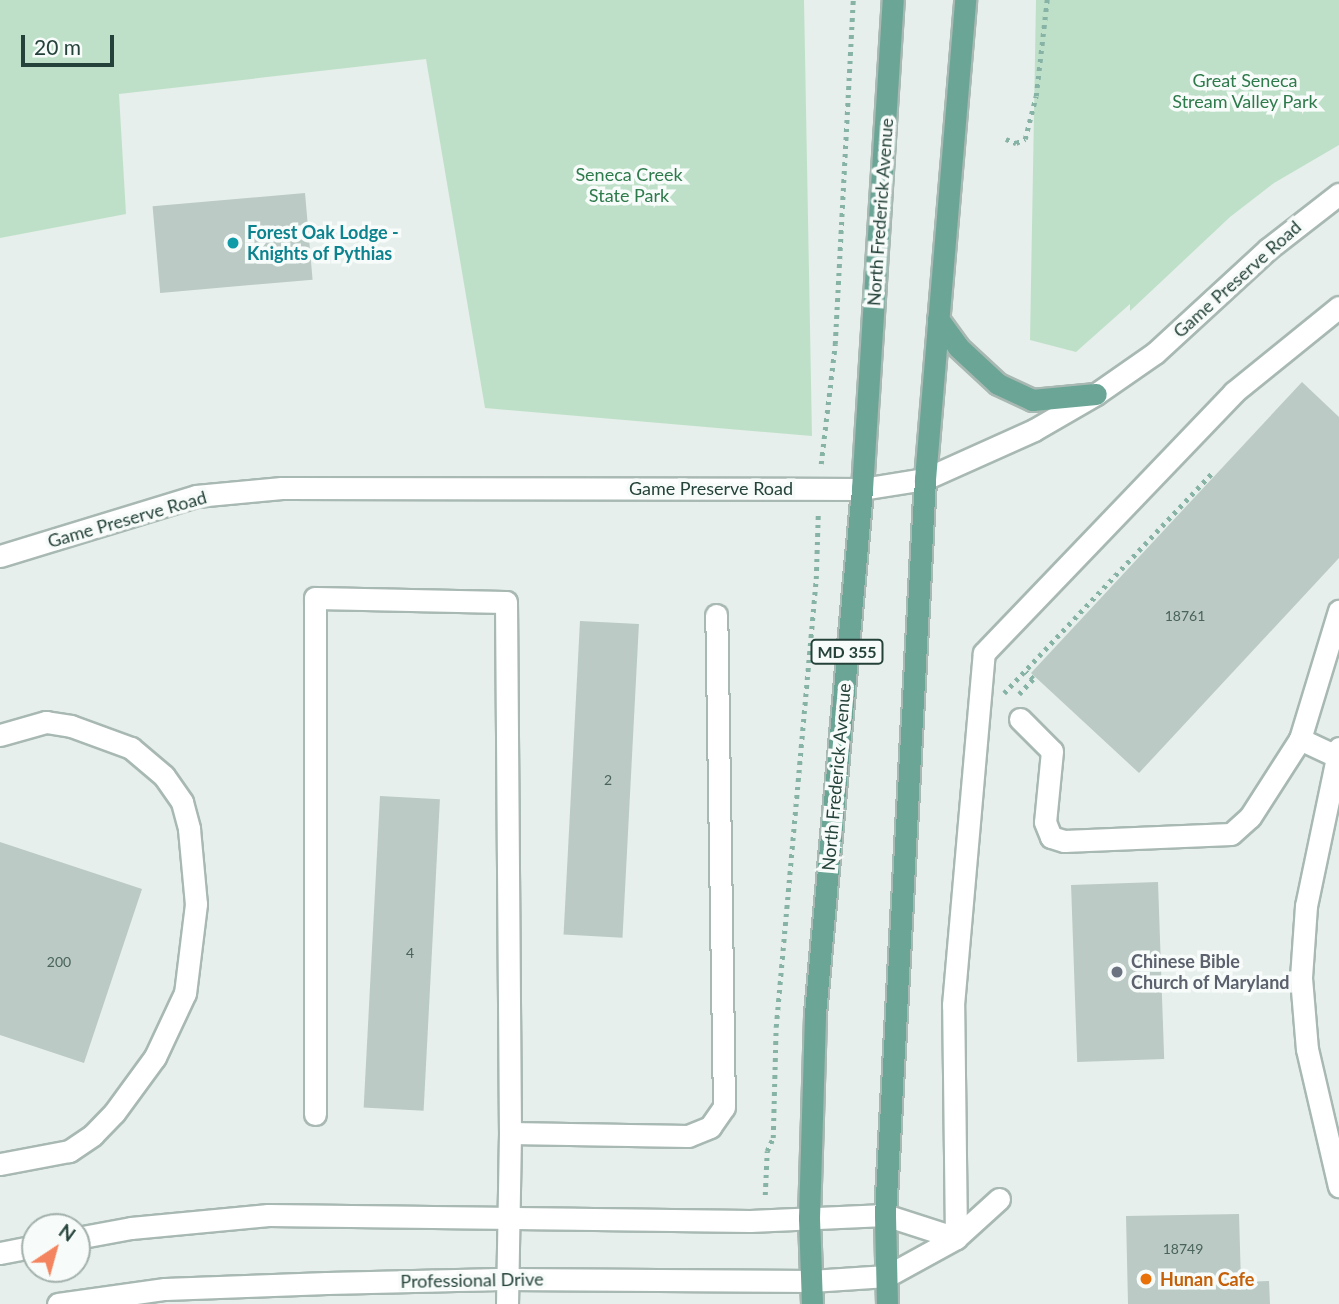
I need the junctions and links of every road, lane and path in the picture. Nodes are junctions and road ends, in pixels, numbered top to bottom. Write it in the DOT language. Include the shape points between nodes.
graph roads {
  1 [pos="853,0"];
  2 [pos="893,0"];
  3 [pos="965,0"];
  4 [pos="1047,0"];
  5 [pos="1006,139"];
  6 [pos="1339,194"];
  7 [pos="1339,307"];
  8 [pos="938,319"];
  9 [pos="1096,394"];
  10 [pos="1212,473"];
  11 [pos="925,479"];
  12 [pos="818,489"];
  13 [pos="862,489"];
  14 [pos="0,556"];
  15 [pos="1339,611"];
  16 [pos="716,615"];
  17 [pos="1018,708"];
  18 [pos="0,735"];
  19 [pos="1300,739"];
  20 [pos="1338,752"];
  21 [pos="315,1114"];
  22 [pos="510,1133"];
  23 [pos="0,1164"];
  24 [pos="1339,1186"];
  25 [pos="999,1199"];
  26 [pos="885,1215"];
  27 [pos="507,1218"];
  28 [pos="809,1218"];
  29 [pos="765,1220"];
  30 [pos="91,1235"];
  31 [pos="956,1238"];
  32 [pos="21,1249"];
  33 [pos="0,1253"];
  34 [pos="887,1276"];
  35 [pos="507,1279"];
  36 [pos="811,1281"];
  37 [pos="58,1304"];
  38 [pos="507,1304"];
  39 [pos="812,1304"];
  40 [pos="887,1304"];
  1 -- 12 [label="path" via="835,344"];
  2 -- 13 [label="main road, North Frederick Avenue / MD 355"];
  3 -- 8 [label="main road"];
  4 -- 5 [label="path" via="1036,96 1025,139 1016,143"];
  6 -- 9 [label="street, Game Preserve Road" via="1268,249 1155,353"];
  7 -- 31 [label="street" via="1234,392 984,653 953,1005"];
  8 -- 9 [label="main road" via="958,347 998,384 1031,400"];
  8 -- 11 [label="main road"];
  9 -- 11 [label="street, Game Preserve Road" via="985,454"];
  10 -- 17 [label="path" via="1026,672 1033,679"];
  11 -- 13 [label="street, Game Preserve Road"];
  11 -- 26 [label="main road"];
  12 -- 13 [label="street, Game Preserve Road"];
  12 -- 14 [label="street, Game Preserve Road" via="282,488 196,496"];
  12 -- 29 [label="path" via="816,579 783,929"];
  13 -- 28 [label="main road, North Frederick Avenue / MD 355" via="815,1014"];
  15 -- 19 [label="street"];
  16 -- 22 [label="street" via="724,1107 710,1127 688,1136"];
  17 -- 19 [label="street" via="1052,751 1045,822 1051,837 1064,841 1231,834 1250,817"];
  18 -- 23 [label="street" via="46,722 71,726 131,748 164,776 182,802 196,904 185,993 156,1057 114,1113 69,1151"];
  19 -- 20 [label="street"];
  20 -- 24 [label="street" via="1306,905 1301,978 1307,1049"];
  21 -- 22 [label="street" via="315,598 506,603"];
  22 -- 27 [label="street"];
  25 -- 31 [label="street"];
  26 -- 28 [label="street"];
  26 -- 31 [label="street"];
  26 -- 34 [label="main road"];
  27 -- 29 [label="street"];
  27 -- 30 [label="street" via="268,1215"];
  27 -- 35 [label="street"];
  28 -- 29 [label="street"];
  28 -- 36 [label="main road, North Frederick Avenue / MD 355"];
  31 -- 34 [label="street"];
  32 -- 33 [label="street"];
  34 -- 36 [label="street, Professional Drive"];
  34 -- 40 [label="main road"];
  35 -- 36 [label="street, Professional Drive"];
  35 -- 37 [label="street, Professional Drive" via="165,1289"];
  35 -- 38 [label="street"];
  36 -- 39 [label="main road, North Frederick Avenue / MD 355"];
}
